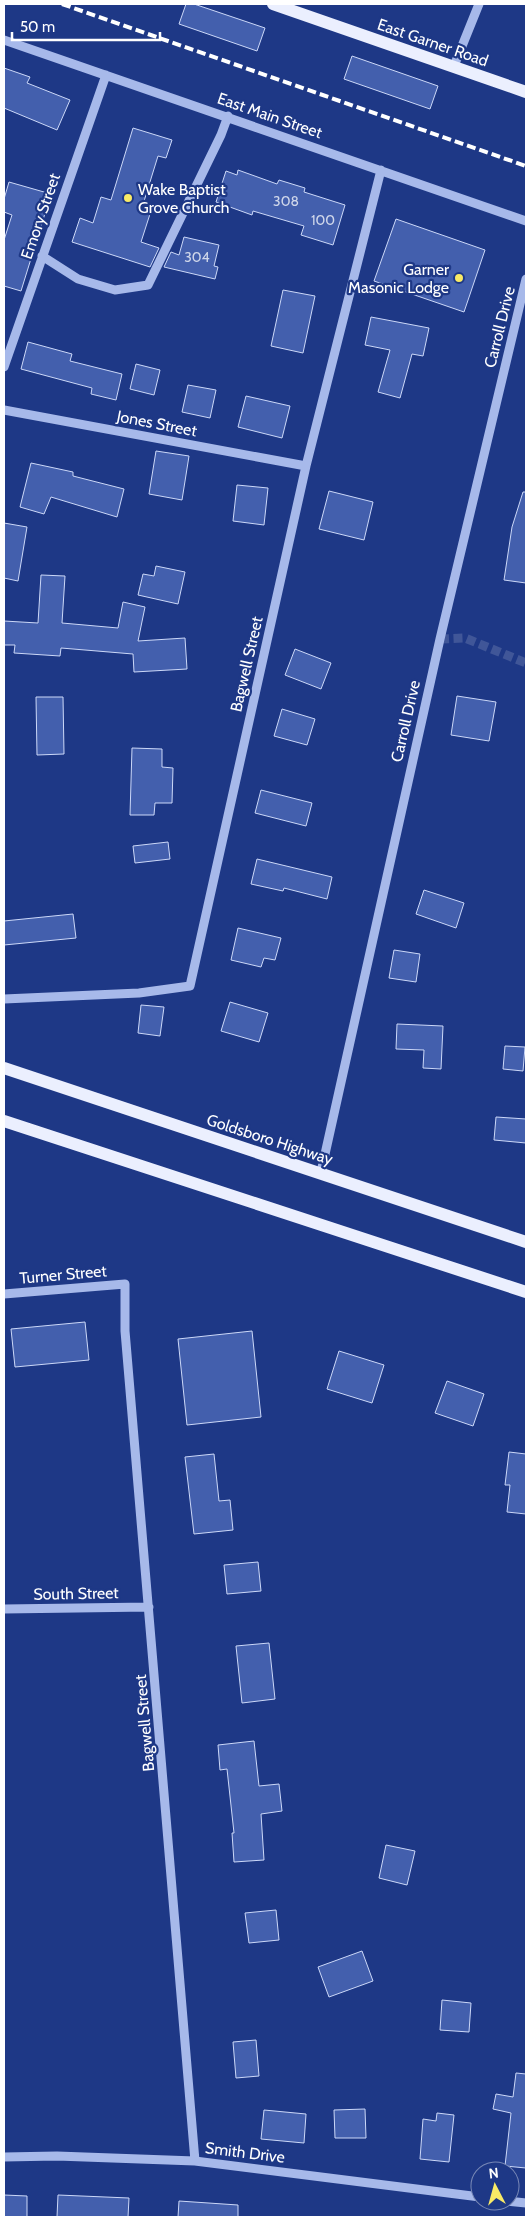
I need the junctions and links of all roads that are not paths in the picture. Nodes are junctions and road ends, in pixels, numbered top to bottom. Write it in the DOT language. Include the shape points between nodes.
graph roads {
  1 [pos="273,4"];
  2 [pos="479,4"];
  3 [pos="4,40"];
  4 [pos="454,66"];
  5 [pos="106,74"];
  6 [pos="526,92"];
  7 [pos="228,116"];
  8 [pos="381,170"];
  9 [pos="526,221"];
  10 [pos="42,256"];
  11 [pos="526,278"];
  12 [pos="4,367"];
  13 [pos="4,410"];
  14 [pos="306,466"];
  15 [pos="4,999"];
  16 [pos="4,1068"];
  17 [pos="4,1121"];
  18 [pos="321,1172"];
  19 [pos="526,1242"];
  20 [pos="125,1284"];
  21 [pos="526,1292"];
  22 [pos="4,1294"];
  23 [pos="149,1607"];
  24 [pos="4,1609"];
  25 [pos="4,2157"];
  26 [pos="195,2161"];
  27 [pos="470,2196"];
  1 -- 4 [label="main road, East Garner Road"];
  2 -- 4 [label="street"];
  3 -- 5 [label="street, East Main Street"];
  4 -- 6 [label="main road, East Garner Road"];
  5 -- 7 [label="street, East Main Street"];
  5 -- 10 [label="street, Emory Street"];
  7 -- 8 [label="street, East Main Street"];
  7 -- 10 [label="street" via="148,285 115,290 78,279"];
  8 -- 9 [label="street, East Main Street"];
  8 -- 14 [label="street, Bagwell Street"];
  10 -- 12 [label="street, Emory Street"];
  11 -- 18 [label="street, Carroll Drive" via="437,648"];
  13 -- 14 [label="street, Jones Street"];
  14 -- 15 [label="street, Bagwell Street" via="190,986 138,993"];
  16 -- 18 [label="main road, Goldsboro Highway"];
  17 -- 21 [label="main road"];
  18 -- 19 [label="main road, Goldsboro Highway"];
  20 -- 22 [label="street, Turner Street"];
  20 -- 23 [label="street, Bagwell Street" via="125,1331"];
  23 -- 24 [label="street, South Street"];
  23 -- 26 [label="street, Bagwell Street"];
  25 -- 26 [label="street, Smith Drive"];
  26 -- 27 [label="street, Smith Drive"];
}
